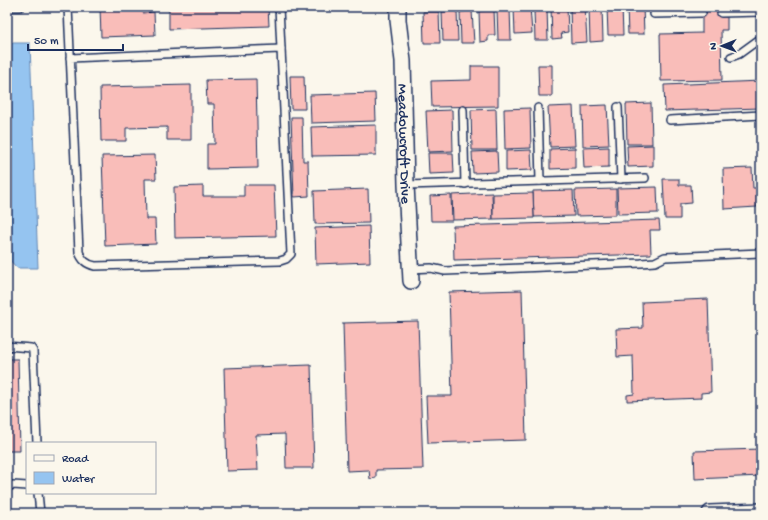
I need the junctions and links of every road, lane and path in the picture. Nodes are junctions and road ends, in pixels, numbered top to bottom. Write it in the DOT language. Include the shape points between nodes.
graph roads {
  1 [pos="20,7"];
  2 [pos="68,7"];
  3 [pos="279,7"];
  4 [pos="398,7"];
  5 [pos="7,8"];
  6 [pos="761,12"];
  7 [pos="702,13"];
  8 [pos="720,13"];
  9 [pos="654,14"];
  10 [pos="761,38"];
  11 [pos="281,49"];
  12 [pos="730,57"];
  13 [pos="70,58"];
  14 [pos="618,107"];
  15 [pos="538,108"];
  16 [pos="463,110"];
  17 [pos="761,115"];
  18 [pos="670,120"];
  19 [pos="645,178"];
  20 [pos="621,179"];
  21 [pos="540,181"];
  22 [pos="465,184"];
  23 [pos="406,185"];
  24 [pos="761,253"];
  25 [pos="411,275"];
  26 [pos="7,346"];
  27 [pos="36,442"];
  28 [pos="26,486"];
  29 [pos="7,487"];
  30 [pos="38,494"];
  31 [pos="40,510"];
  32 [pos="761,511"];
  33 [pos="710,513"];
  1 -- 5 [label="lane"];
  2 -- 13 [label="lane"];
  3 -- 11 [label="lane"];
  4 -- 23 [label="street, Meadowcroft Drive" via="403,61"];
  6 -- 8 [label="lane"];
  7 -- 9 [label="lane"];
  10 -- 12 [label="lane" via="739,54"];
  11 -- 13 [label="lane"];
  11 -- 13 [label="lane" via="290,254 280,261 94,266 88,264 79,252"];
  14 -- 20 [label="lane"];
  15 -- 21 [label="lane"];
  16 -- 22 [label="lane"];
  17 -- 18 [label="lane"];
  19 -- 20 [label="lane"];
  20 -- 21 [label="lane"];
  21 -- 22 [label="lane"];
  22 -- 23 [label="lane"];
  23 -- 25 [label="street, Meadowcroft Drive"];
  24 -- 25 [label="lane" via="665,257 655,262 641,263 445,271 431,268"];
  26 -- 27 [label="lane" via="31,348 33,351"];
  28 -- 29 [label="lane"];
  30 -- 31 [label="lane"];
  32 -- 33 [label="street"];
}
